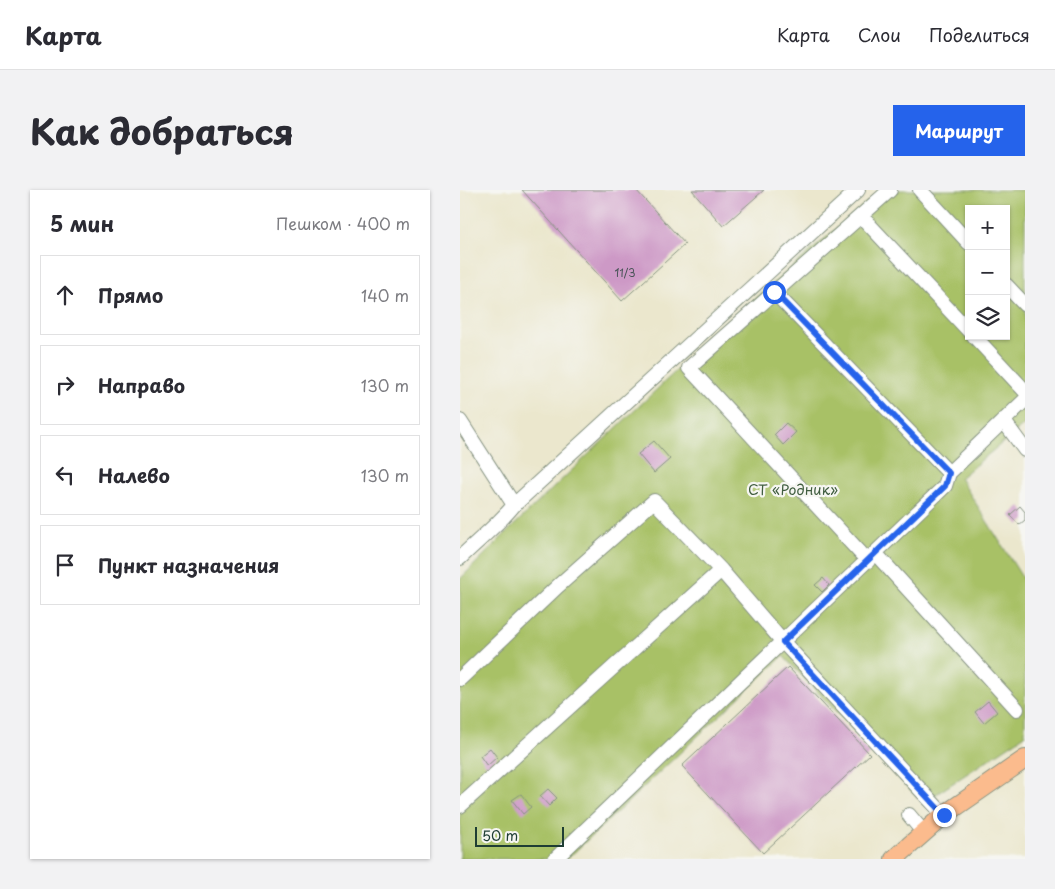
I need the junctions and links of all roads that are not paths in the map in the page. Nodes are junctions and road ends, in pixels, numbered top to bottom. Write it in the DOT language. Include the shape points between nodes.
graph roads {
  1 [pos="858,190"];
  2 [pos="890,190"];
  3 [pos="920,190"];
  4 [pos="861,216"];
  5 [pos="965,239"];
  6 [pos="1010,289"];
  7 [pos="774,292"];
  8 [pos="1025,305"];
  9 [pos="965,327"];
  10 [pos="978,340"];
  11 [pos="1025,391"];
  12 [pos="1025,400"];
  13 [pos="460,420"];
  14 [pos="1003,420"];
  15 [pos="1025,450"];
  16 [pos="949,473"];
  17 [pos="514,505"];
  18 [pos="872,557"];
  19 [pos="460,558"];
  20 [pos="720,570"];
  21 [pos="783,642"];
  22 [pos="460,679"];
  23 [pos="1017,709"];
  24 [pos="1025,759"];
  25 [pos="460,806"];
  26 [pos="909,815"];
  27 [pos="944,815"];
  28 [pos="924,833"];
  29 [pos="555,859"];
  30 [pos="894,859"];
  1 -- 17 [label="lane"];
  2 -- 4 [label="lane"];
  3 -- 5 [label="lane"];
  4 -- 7 [label="lane"];
  4 -- 9 [label="lane"];
  6 -- 8 [label="lane"];
  7 -- 16 [label="lane"];
  7 -- 18 [label="lane" via="689,368"];
  10 -- 11 [label="lane"];
  12 -- 14 [label="lane"];
  13 -- 17 [label="lane"];
  14 -- 15 [label="lane"];
  14 -- 16 [label="lane"];
  16 -- 18 [label="lane" via="945,486"];
  17 -- 19 [label="lane"];
  18 -- 21 [label="lane"];
  18 -- 23 [label="lane"];
  20 -- 21 [label="lane"];
  20 -- 22 [label="lane" via="654,501"];
  20 -- 25 [label="lane"];
  21 -- 27 [label="lane"];
  21 -- 29 [label="lane"];
  24 -- 27 [label="main road"];
  26 -- 28 [label="lane"];
  27 -- 28 [label="main road"];
  28 -- 30 [label="main road"];
}
